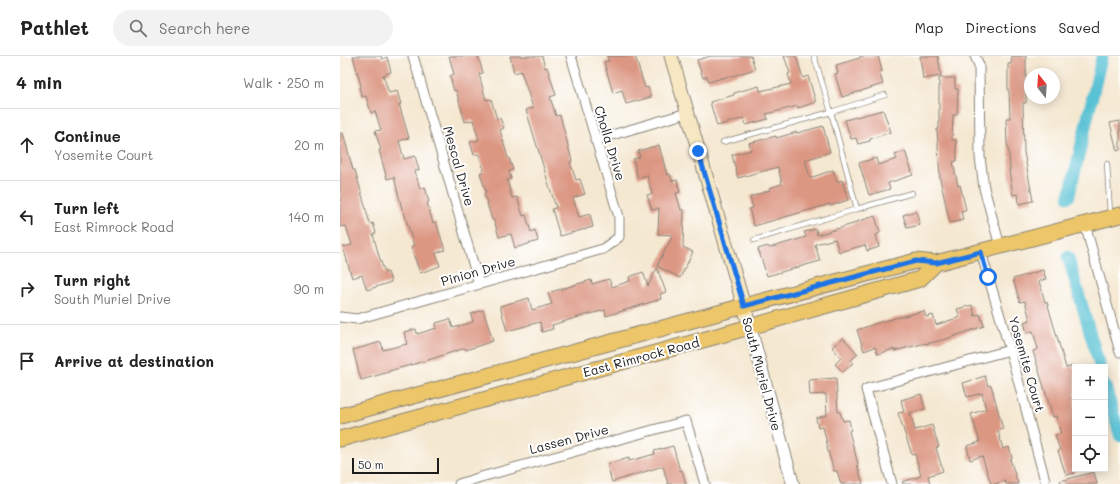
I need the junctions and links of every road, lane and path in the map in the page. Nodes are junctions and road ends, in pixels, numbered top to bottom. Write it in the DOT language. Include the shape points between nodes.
graph roads {
  1 [pos="413,56"];
  2 [pos="571,56"];
  3 [pos="671,56"];
  4 [pos="814,56"];
  5 [pos="974,56"];
  6 [pos="885,95"];
  7 [pos="831,112"];
  8 [pos="687,113"];
  9 [pos="595,140"];
  10 [pos="723,142"];
  11 [pos="1107,164"];
  12 [pos="912,193"];
  13 [pos="857,209"];
  14 [pos="1115,216"];
  15 [pos="1085,224"];
  16 [pos="619,237"];
  17 [pos="754,240"];
  18 [pos="1000,246"];
  19 [pos="981,252"];
  20 [pos="936,263"];
  21 [pos="479,284"];
  22 [pos="744,306"];
  23 [pos="340,317"];
  24 [pos="750,327"];
  25 [pos="1010,350"];
  26 [pos="1120,352"];
  27 [pos="340,416"];
  28 [pos="340,439"];
  29 [pos="459,484"];
  30 [pos="705,484"];
  31 [pos="793,484"];
  32 [pos="892,484"];
  33 [pos="1046,484"];
  1 -- 21 [label="street, Mescal Drive"];
  2 -- 9 [label="street, Cholla Drive"];
  3 -- 8 [label="main road, South Muriel Drive"];
  4 -- 7 [label="lane"];
  5 -- 18 [label="street" via="979,66 980,158 984,188"];
  6 -- 7 [label="lane"];
  7 -- 10 [label="lane"];
  7 -- 13 [label="lane"];
  8 -- 9 [label="street"];
  8 -- 22 [label="main road, South Muriel Drive"];
  9 -- 16 [label="street, Cholla Drive" via="619,218"];
  11 -- 14 [label="lane"];
  12 -- 13 [label="lane"];
  13 -- 17 [label="lane"];
  14 -- 15 [label="main road, East Rimrock Road"];
  15 -- 18 [label="main road, East Rimrock Road"];
  15 -- 26 [label="street"];
  16 -- 21 [label="street, Pinion Drive" via="603,249"];
  18 -- 19 [label="main road, East Rimrock Road"];
  19 -- 20 [label="main road, East Rimrock Road"];
  19 -- 25 [label="street, Yosemite Court"];
  20 -- 22 [label="main road, East Rimrock Road" via="916,261"];
  20 -- 24 [label="main road, East Rimrock Road" via="920,279"];
  21 -- 23 [label="street, Pinion Drive" via="357,319"];
  22 -- 24 [label="main road, South Muriel Drive"];
  22 -- 27 [label="main road, East Rimrock Road"];
  24 -- 28 [label="main road, East Rimrock Road"];
  24 -- 31 [label="street, South Muriel Drive"];
  25 -- 32 [label="street" via="866,389"];
  25 -- 33 [label="street, Yosemite Court"];
  29 -- 30 [label="street, Lassen Drive" via="686,421"];
}
